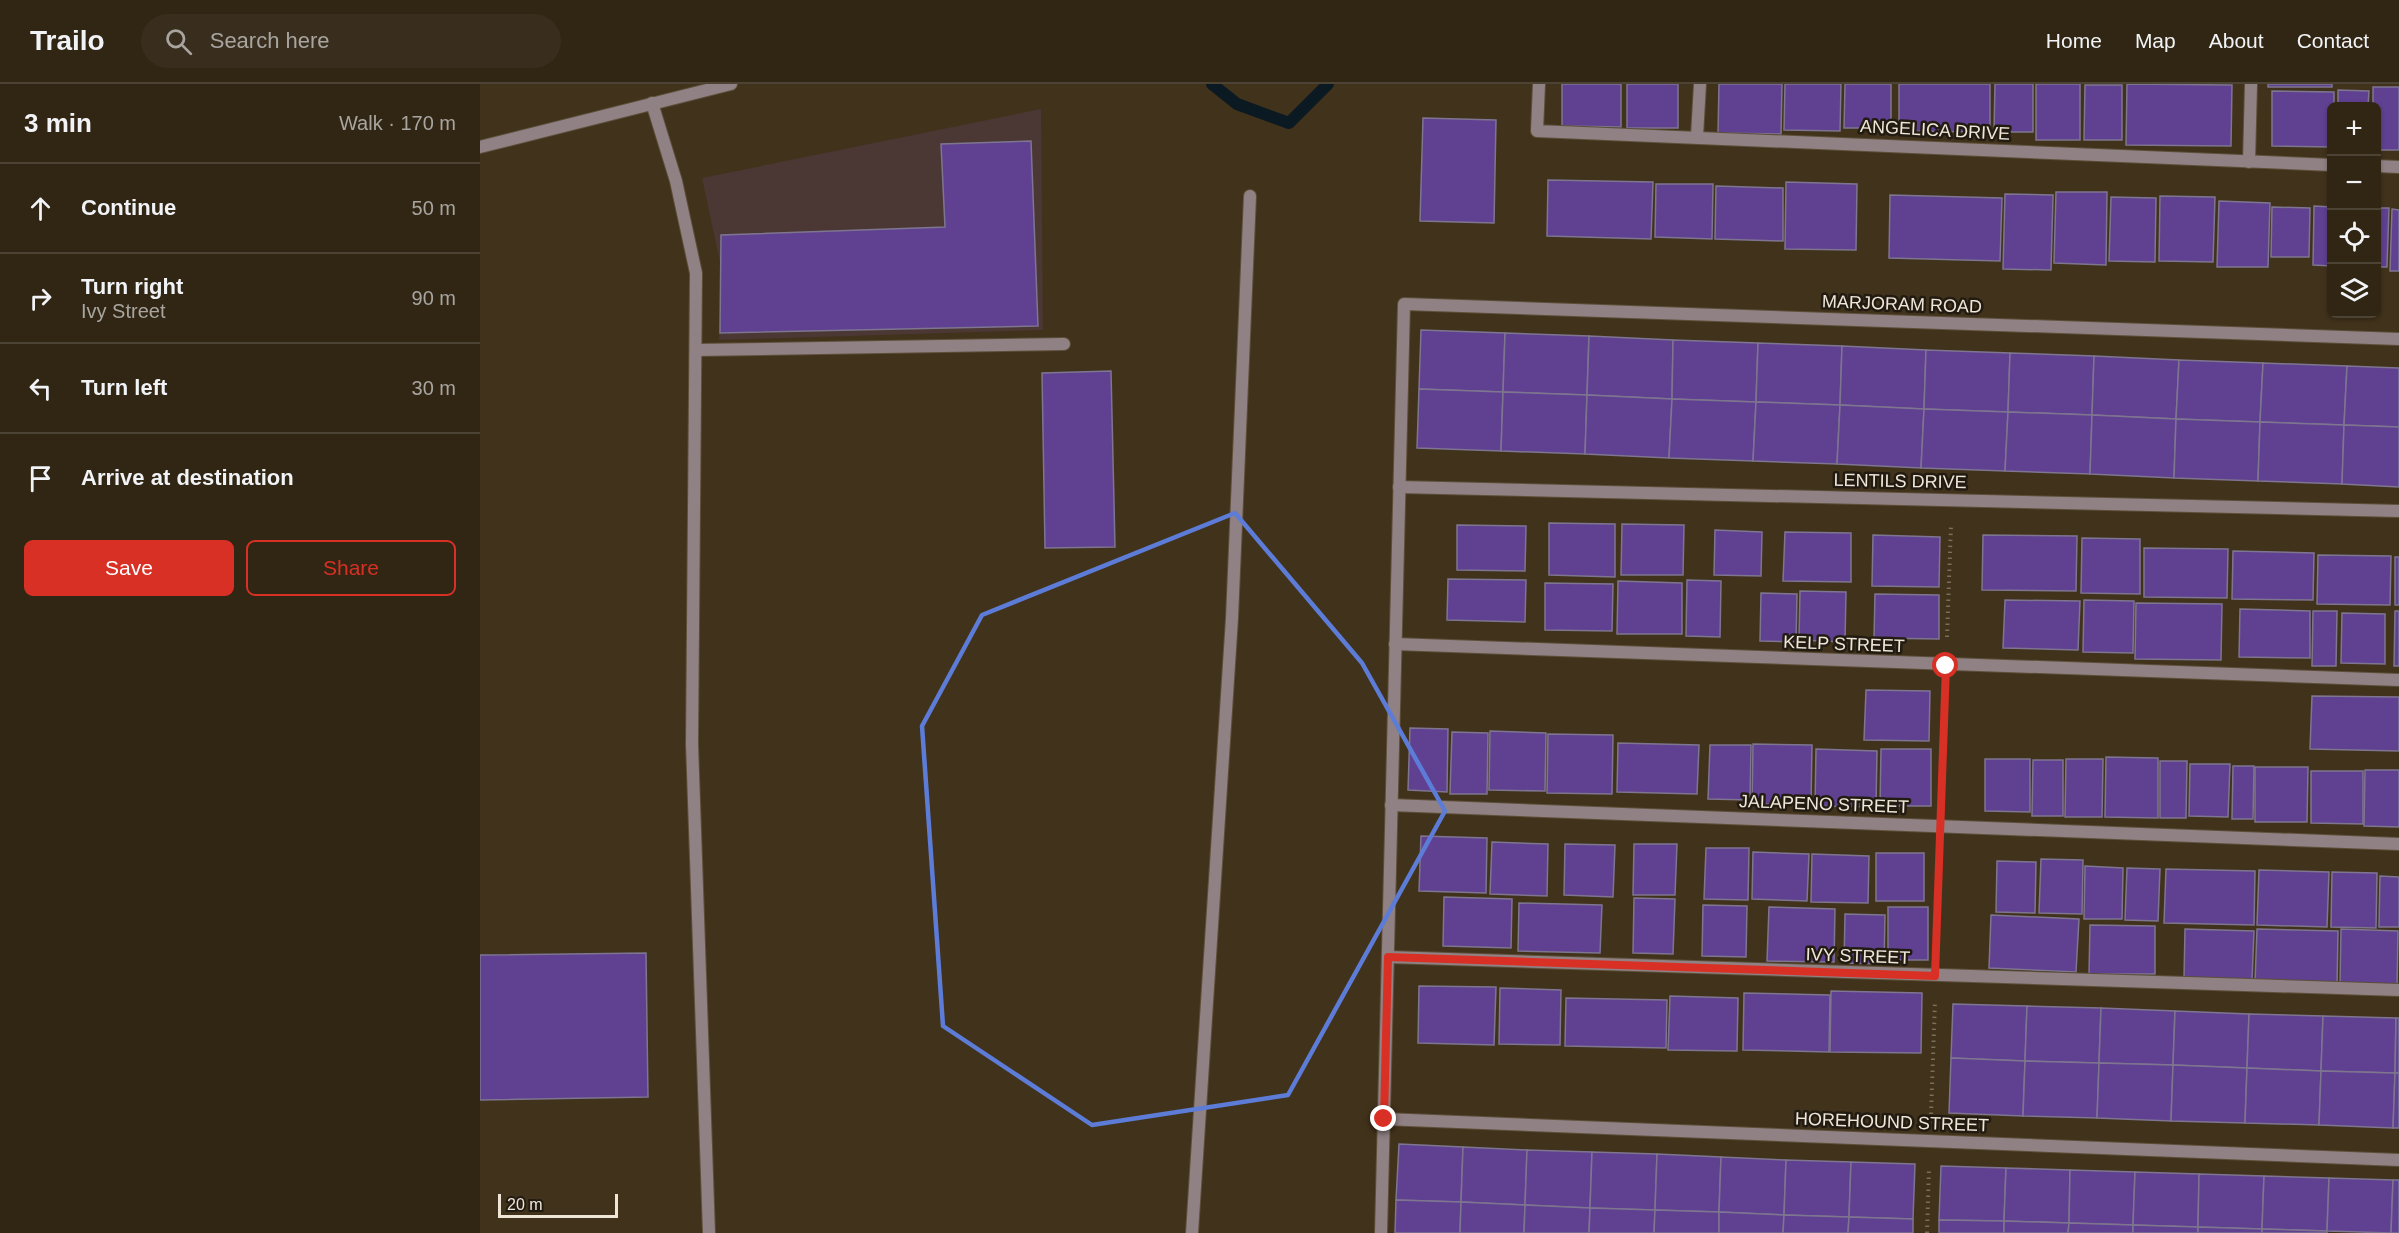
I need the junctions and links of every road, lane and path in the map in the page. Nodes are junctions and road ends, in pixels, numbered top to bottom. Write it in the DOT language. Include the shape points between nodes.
graph roads {
  1 [pos="731,84"];
  2 [pos="1539,84"];
  3 [pos="1700,84"];
  4 [pos="2251,84"];
  5 [pos="652,103"];
  6 [pos="1697,136"];
  7 [pos="480,147"];
  8 [pos="2249,162"];
  9 [pos="2327,165"];
  10 [pos="2381,166"];
  11 [pos="2399,167"];
  12 [pos="1250,196"];
  13 [pos="2399,339"];
  14 [pos="1064,344"];
  15 [pos="696,350"];
  16 [pos="1399,487"];
  17 [pos="1952,500"];
  18 [pos="2399,512"];
  19 [pos="1395,644"];
  20 [pos="1946,666"];
  21 [pos="2399,680"];
  22 [pos="1391,805"];
  23 [pos="1941,827"];
  24 [pos="2399,844"];
  25 [pos="1388,957"];
  26 [pos="1935,976"];
  27 [pos="2399,990"];
  28 [pos="1384,1119"];
  29 [pos="1930,1142"];
  30 [pos="2399,1160"];
  31 [pos="709,1233"];
  32 [pos="1192,1233"];
  33 [pos="1381,1233"];
  34 [pos="1927,1233"];
  1 -- 5 [label="street"];
  2 -- 6 [label="street, ANGELICA DRIVE" via="1537,131"];
  3 -- 6 [label="street"];
  4 -- 8 [label="street"];
  5 -- 7 [label="street"];
  5 -- 15 [label="street" via="676,181 696,273"];
  6 -- 8 [label="street, ANGELICA DRIVE"];
  8 -- 9 [label="street, ANGELICA DRIVE"];
  10 -- 11 [label="street"];
  12 -- 32 [label="street" via="1232,618"];
  13 -- 16 [label="street, MARJORAM ROAD" via="1404,304"];
  14 -- 15 [label="street"];
  15 -- 31 [label="street" via="692,744"];
  16 -- 17 [label="street, LENTILS DRIVE"];
  16 -- 19 [label="street"];
  17 -- 18 [label="street, LENTILS DRIVE"];
  17 -- 20 [label="path"];
  19 -- 20 [label="street, KELP STREET"];
  19 -- 22 [label="street"];
  20 -- 21 [label="street, KELP STREET"];
  20 -- 23 [label="path"];
  22 -- 23 [label="street, JALAPENO STREET"];
  22 -- 25 [label="street"];
  23 -- 24 [label="street, JALAPENO STREET"];
  23 -- 26 [label="path"];
  25 -- 26 [label="street, IVY STREET"];
  25 -- 28 [label="street"];
  26 -- 27 [label="street, IVY STREET"];
  26 -- 29 [label="path"];
  28 -- 29 [label="street, HOREHOUND STREET"];
  28 -- 33 [label="street"];
  29 -- 30 [label="street, HOREHOUND STREET"];
  29 -- 34 [label="path"];
}
